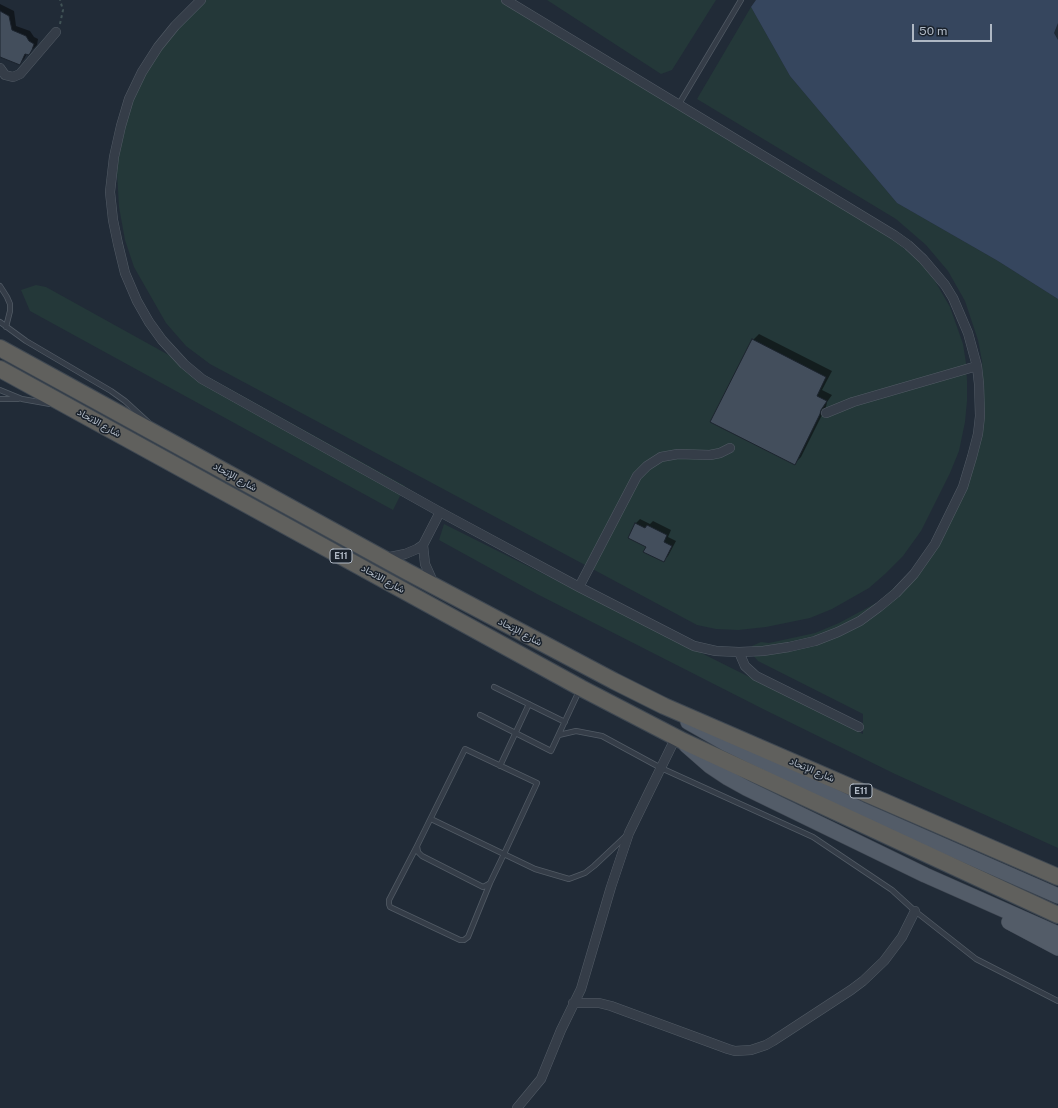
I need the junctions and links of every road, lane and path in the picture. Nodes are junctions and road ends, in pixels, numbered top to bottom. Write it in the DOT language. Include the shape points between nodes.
graph roads {
  1 [pos="60,0"];
  2 [pos="201,0"];
  3 [pos="506,0"];
  4 [pos="741,0"];
  5 [pos="56,32"];
  6 [pos="0,68"];
  7 [pos="679,104"];
  8 [pos="0,286"];
  9 [pos="0,322"];
  10 [pos="6,327"];
  11 [pos="0,348"];
  12 [pos="977,366"];
  13 [pos="0,369"];
  14 [pos="0,390"];
  15 [pos="0,399"];
  16 [pos="22,399"];
  17 [pos="70,407"];
  18 [pos="826,413"];
  19 [pos="159,436"];
  20 [pos="730,448"];
  21 [pos="440,512"];
  22 [pos="423,545"];
  23 [pos="383,558"];
  24 [pos="436,587"];
  25 [pos="579,587"];
  26 [pos="739,652"];
  27 [pos="494,687"];
  28 [pos="580,688"];
  29 [pos="529,704"];
  30 [pos="664,706"];
  31 [pos="480,715"];
  32 [pos="565,722"];
  33 [pos="859,727"];
  34 [pos="515,733"];
  35 [pos="559,735"];
  36 [pos="679,739"];
  37 [pos="500,766"];
  38 [pos="661,768"];
  39 [pos="431,819"];
  40 [pos="629,833"];
  41 [pos="417,846"];
  42 [pos="504,854"];
  43 [pos="925,875"];
  44 [pos="1058,877"];
  45 [pos="490,883"];
  46 [pos="1058,896"];
  47 [pos="915,911"];
  48 [pos="1058,915"];
  49 [pos="1058,934"];
  50 [pos="1058,948"];
  51 [pos="1058,1001"];
  52 [pos="574,1003"];
  53 [pos="517,1108"];
  1 -- 5 [label="path" via="63,10"];
  2 -- 21 [label="street" via="158,47 129,98 120,126 110,192 113,220 125,273 137,301 162,340 202,380"];
  3 -- 7 [label="street"];
  4 -- 7 [label="lane"];
  5 -- 6 [label="street" via="16,76 6,75"];
  7 -- 12 [label="street" via="908,245 933,270 953,298 968,333"];
  8 -- 10 [label="lane" via="10,304"];
  9 -- 10 [label="lane"];
  10 -- 19 [label="lane" via="111,391 149,423"];
  11 -- 19 [label="highway, شارع الإتحاد / E11"];
  12 -- 18 [label="street" via="853,402"];
  12 -- 26 [label="street" via="980,416 978,434 963,487 936,544 914,574 879,607 860,621 838,632 789,647"];
  13 -- 17 [label="highway, شارع الاتحاد / E11"];
  14 -- 16 [label="lane"];
  15 -- 16 [label="lane"];
  16 -- 17 [label="lane"];
  17 -- 28 [label="highway, شارع الاتحاد / E11"];
  19 -- 23 [label="highway, شارع الإتحاد / E11"];
  20 -- 25 [label="street" via="720,454 678,454 661,457 647,466 638,476"];
  21 -- 22 [label="street"];
  21 -- 25 [label="street"];
  22 -- 23 [label="street" via="405,554"];
  22 -- 24 [label="street" via="425,564"];
  23 -- 24 [label="highway, شارع الإتحاد / E11"];
  24 -- 30 [label="highway, شارع الإتحاد / E11"];
  25 -- 26 [label="street" via="694,646"];
  26 -- 33 [label="street" via="746,666 756,676"];
  27 -- 29 [label="lane"];
  28 -- 32 [label="lane"];
  28 -- 36 [label="highway, شارع الاتحاد / E11"];
  29 -- 32 [label="lane"];
  29 -- 34 [label="lane"];
  30 -- 44 [label="highway, شارع الإتحاد / E11"];
  30 -- 46 [label="main road" via="725,743 822,790"];
  31 -- 34 [label="lane"];
  32 -- 35 [label="lane"];
  34 -- 35 [label="lane" via="551,751"];
  34 -- 37 [label="lane"];
  35 -- 38 [label="lane" via="576,731 602,736"];
  36 -- 38 [label="street"];
  36 -- 43 [label="main road" via="728,778"];
  36 -- 48 [label="highway, E11"];
  37 -- 39 [label="lane" via="465,749"];
  37 -- 42 [label="lane" via="536,783"];
  38 -- 40 [label="street"];
  38 -- 47 [label="lane" via="813,838 892,890"];
  39 -- 41 [label="lane"];
  39 -- 42 [label="lane"];
  40 -- 42 [label="lane" via="585,873 569,879 535,869"];
  40 -- 52 [label="street" via="581,989"];
  41 -- 45 [label="lane" via="422,856 483,887"];
  41 -- 45 [label="lane" via="389,900 390,907 464,940 468,937"];
  42 -- 45 [label="lane"];
  43 -- 49 [label="main road"];
  43 -- 50 [label="main road"];
  47 -- 51 [label="lane" via="976,959"];
  47 -- 52 [label="street" via="902,937 884,961 863,981 759,1048 743,1051 728,1049 611,1006"];
  52 -- 53 [label="street" via="540,1079"];
}
